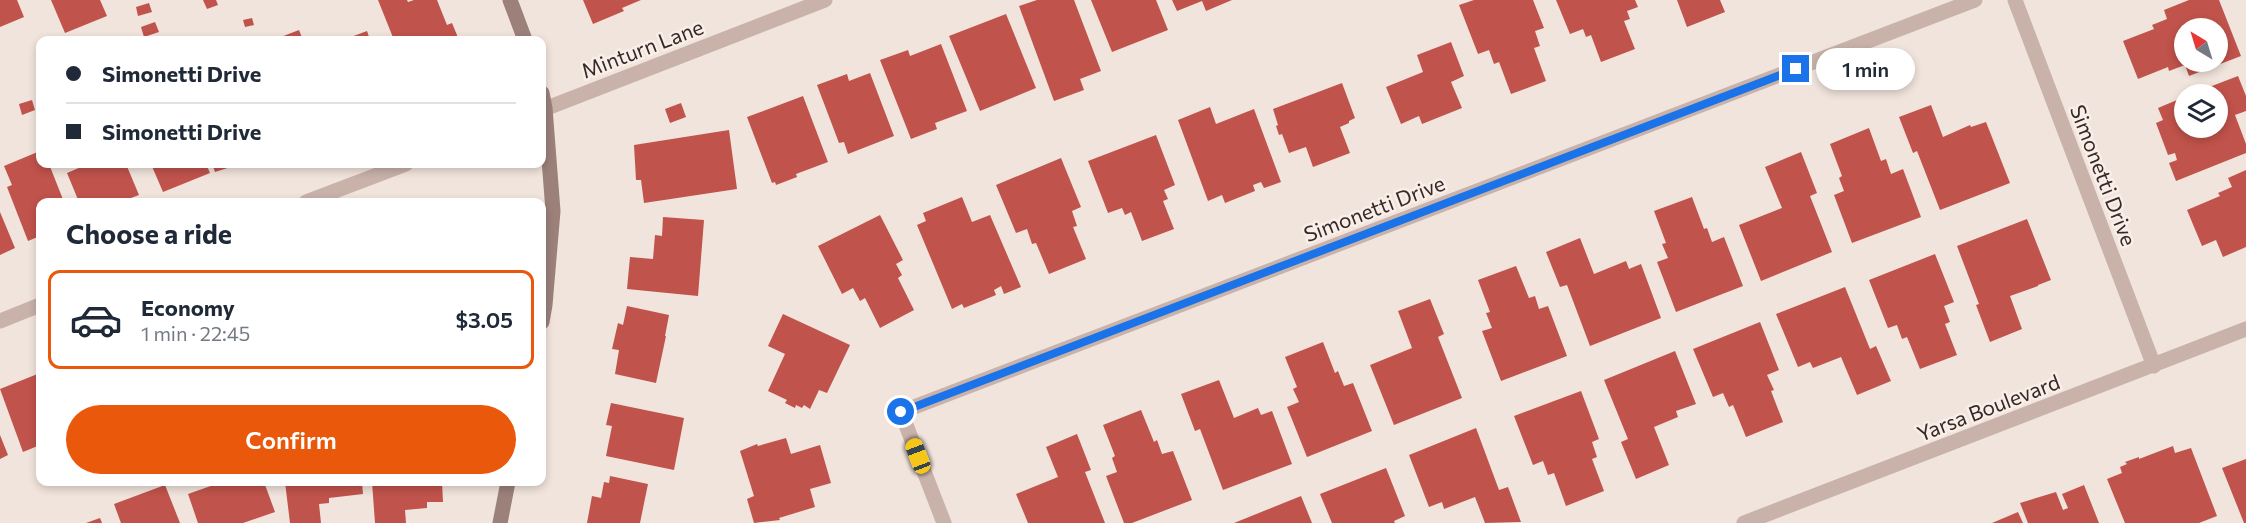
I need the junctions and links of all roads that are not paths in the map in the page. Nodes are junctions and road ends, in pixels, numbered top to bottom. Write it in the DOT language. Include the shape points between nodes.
graph roads {
  1 [pos="510,0"];
  2 [pos="825,0"];
  3 [pos="1975,0"];
  4 [pos="2015,0"];
  5 [pos="524,36"];
  6 [pos="546,108"];
  7 [pos="546,140"];
  8 [pos="395,168"];
  9 [pos="317,198"];
  10 [pos="546,293"];
  11 [pos="36,307"];
  12 [pos="0,321"];
  13 [pos="2246,329"];
  14 [pos="2154,366"];
  15 [pos="507,486"];
  16 [pos="500,523"];
  17 [pos="944,523"];
  18 [pos="1744,523"];
  1 -- 5 [label="street"];
  2 -- 6 [label="street, Minturn Lane"];
  3 -- 17 [label="street, Simonetti Drive" via="901,412"];
  4 -- 14 [label="street, Simonetti Drive"];
  7 -- 10 [label="street" via="553,211"];
  8 -- 9 [label="street"];
  11 -- 12 [label="street"];
  13 -- 14 [label="street, Yarsa Boulevard"];
  14 -- 18 [label="street, Yarsa Boulevard"];
  15 -- 16 [label="street"];
}
